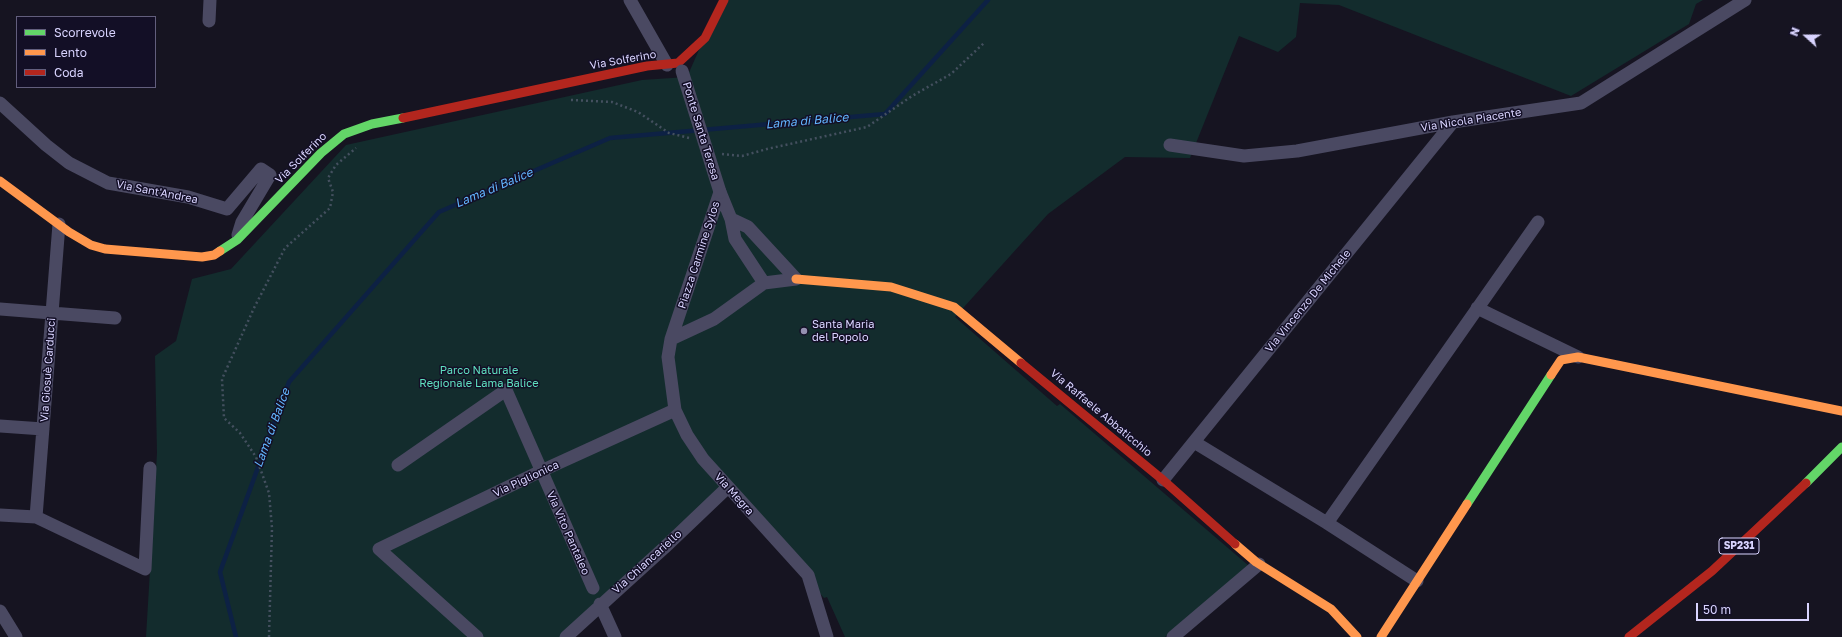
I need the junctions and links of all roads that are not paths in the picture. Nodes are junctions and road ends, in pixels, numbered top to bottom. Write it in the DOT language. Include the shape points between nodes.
graph roads {
  1 [pos="210,0"];
  2 [pos="630,0"];
  3 [pos="724,0"];
  4 [pos="1745,0"];
  5 [pos="209,21"];
  6 [pos="676,66"];
  7 [pos="0,103"];
  8 [pos="1453,122"];
  9 [pos="1170,145"];
  10 [pos="0,181"];
  11 [pos="720,192"];
  12 [pos="731,219"];
  13 [pos="1538,222"];
  14 [pos="59,224"];
  15 [pos="237,240"];
  16 [pos="796,279"];
  17 [pos="764,283"];
  18 [pos="1477,308"];
  19 [pos="0,309"];
  20 [pos="52,313"];
  21 [pos="115,318"];
  22 [pos="671,339"];
  23 [pos="1578,357"];
  24 [pos="675,410"];
  25 [pos="1842,410"];
  26 [pos="0,426"];
  27 [pos="43,429"];
  28 [pos="1194,442"];
  29 [pos="1842,447"];
  30 [pos="398,465"];
  31 [pos="150,468"];
  32 [pos="541,471"];
  33 [pos="1163,480"];
  34 [pos="728,487"];
  35 [pos="0,515"];
  36 [pos="36,517"];
  37 [pos="1327,523"];
  38 [pos="1259,564"];
  39 [pos="1417,581"];
  40 [pos="593,588"];
  41 [pos="600,604"];
  42 [pos="0,612"];
  43 [pos="16,637"];
  44 [pos="477,637"];
  45 [pos="566,637"];
  46 [pos="615,637"];
  47 [pos="827,637"];
  48 [pos="1173,637"];
  49 [pos="1357,637"];
  50 [pos="1381,637"];
  51 [pos="1629,637"];
  1 -- 5 [label="street"];
  2 -- 6 [label="street, Ponte Santa Teresa"];
  3 -- 6 [label="street" via="705,38"];
  4 -- 8 [label="street, Via Nicola Piacente" via="1581,102"];
  6 -- 11 [label="street, Ponte Santa Teresa, bridge"];
  6 -- 15 [label="street, Via Solferino" via="647,66 403,117 344,134 321,153"];
  7 -- 15 [label="street, Via Sant'Andrea" via="46,146 82,171 108,183 188,196 227,209 261,169 270,175 242,222"];
  8 -- 9 [label="street, Via Nicola Piacente" via="1297,151 1244,156"];
  8 -- 28 [label="street, Via Vincenzo De Michele"];
  10 -- 14 [label="street, Via Solferino"];
  11 -- 12 [label="street, Piazza Carmine Sylos"];
  11 -- 22 [label="street, Piazza Carmine Sylos"];
  12 -- 16 [label="street, Piazza Carmine Sylos" via="748,227"];
  12 -- 17 [label="street" via="735,239"];
  13 -- 18 [label="street"];
  14 -- 15 [label="street, Via Solferino" via="91,245 105,250 202,257 214,255"];
  14 -- 20 [label="street, Via Giosuè Carducci"];
  16 -- 17 [label="street"];
  16 -- 33 [label="street, Via Raffaele Abbaticchio" via="891,287 954,307"];
  17 -- 22 [label="street" via="714,319"];
  18 -- 23 [label="street"];
  18 -- 37 [label="street"];
  19 -- 20 [label="street"];
  20 -- 21 [label="street"];
  20 -- 27 [label="street, Via Giosuè Carducci"];
  22 -- 24 [label="street, Via Megra" via="668,357"];
  23 -- 25 [label="street"];
  23 -- 39 [label="street" via="1561,360"];
  24 -- 32 [label="street, Via Piglionica"];
  24 -- 34 [label="street, Via Megra" via="703,459"];
  26 -- 27 [label="street"];
  27 -- 36 [label="street, Via Giosuè Carducci"];
  28 -- 33 [label="street, Via Vincenzo De Michele"];
  28 -- 37 [label="street"];
  29 -- 51 [label="street, SP231" via="1712,571"];
  30 -- 32 [label="street, Via Vito Pantaleo" via="506,390"];
  31 -- 36 [label="street" via="145,569"];
  32 -- 40 [label="street, Via Vito Pantaleo"];
  32 -- 44 [label="street, Via Piglionica" via="379,549"];
  33 -- 38 [label="street, Via Raffaele Abbaticchio"];
  34 -- 41 [label="street, Via Chiancariello"];
  34 -- 47 [label="street, Via Megra" via="808,575"];
  35 -- 36 [label="street"];
  37 -- 39 [label="street"];
  38 -- 48 [label="street"];
  38 -- 49 [label="street, Via Raffaele Abbaticchio" via="1331,609"];
  39 -- 50 [label="street"];
  41 -- 45 [label="street, Via Chiancariello"];
  41 -- 46 [label="street"];
  42 -- 43 [label="street"];
}
